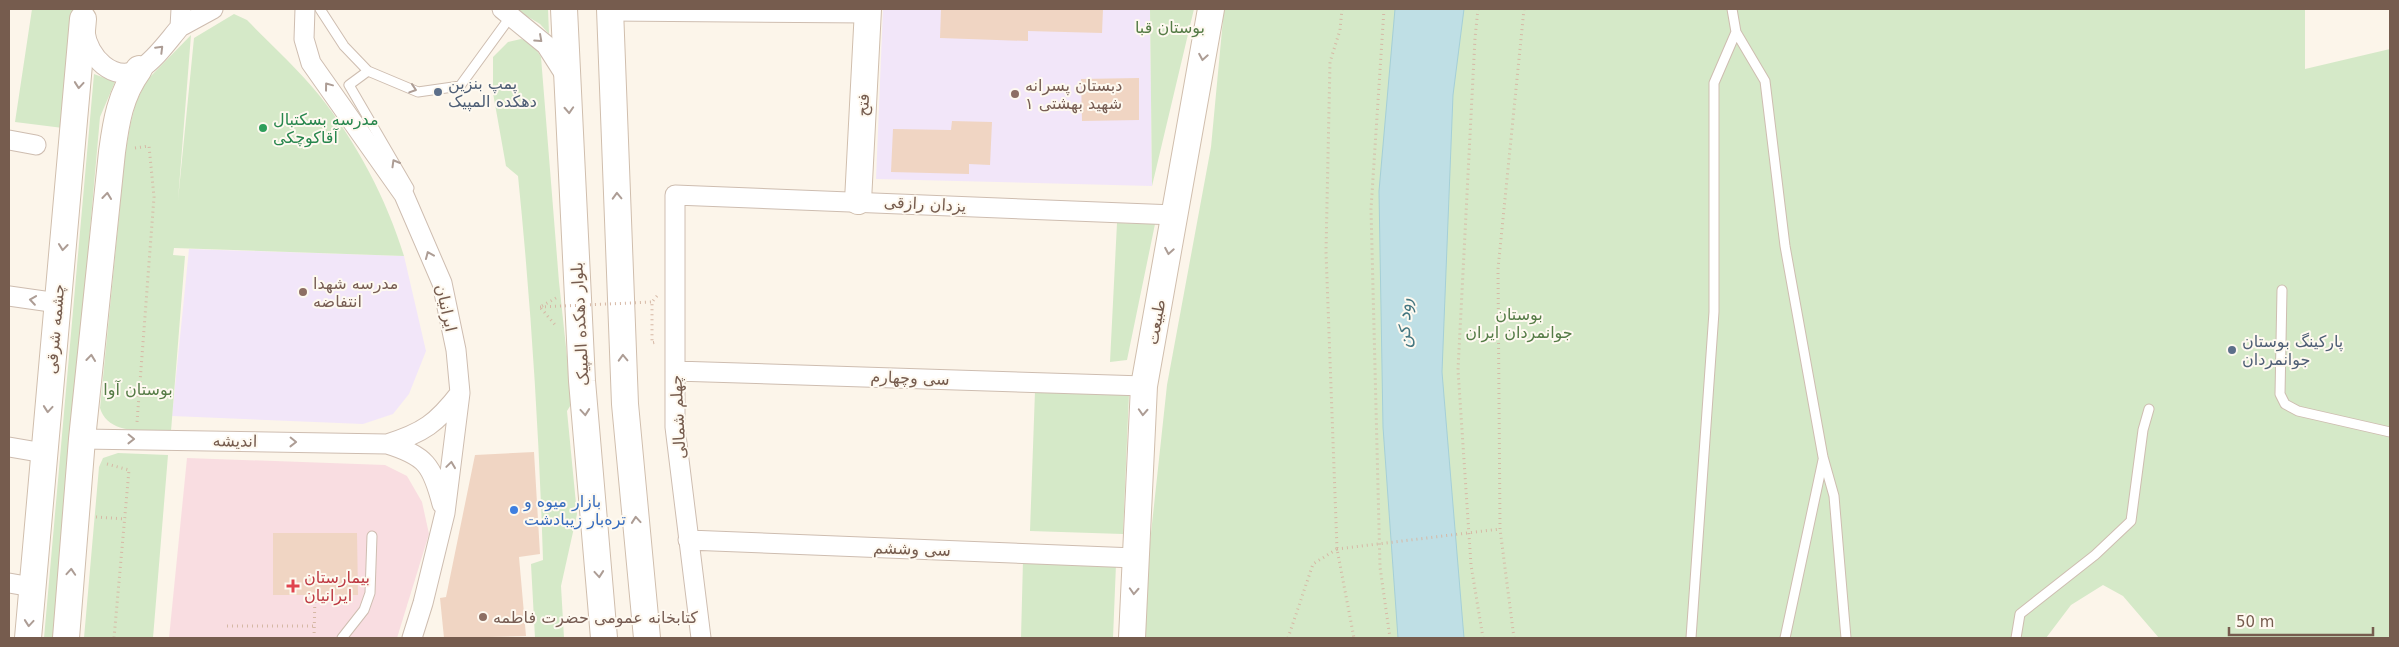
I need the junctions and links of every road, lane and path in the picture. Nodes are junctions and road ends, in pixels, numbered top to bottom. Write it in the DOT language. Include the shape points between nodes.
graph roads {
  1 [pos="213,9"];
  2 [pos="305,9"];
  3 [pos="320,9"];
  4 [pos="564,9"];
  5 [pos="1211,9"];
  6 [pos="1342,9"];
  7 [pos="1384,9"];
  8 [pos="1478,9"];
  9 [pos="1524,9"];
  10 [pos="1732,9"];
  11 [pos="610,10"];
  12 [pos="663,10"];
  13 [pos="868,11"];
  14 [pos="506,12"];
  15 [pos="85,14"];
  16 [pos="180,18"];
  17 [pos="1736,32"];
  18 [pos="139,70"];
  19 [pos="368,70"];
  20 [pos="568,78"];
  21 [pos="9,140"];
  22 [pos="36,145"];
  23 [pos="112,152"];
  24 [pos="675,195"];
  25 [pos="858,201"];
  26 [pos="409,208"];
  27 [pos="1176,215"];
  28 [pos="2282,290"];
  29 [pos="9,296"];
  30 [pos="58,303"];
  31 [pos="540,307"];
  32 [pos="652,342"];
  33 [pos="675,371"];
  34 [pos="1144,386"];
  35 [pos="460,393"];
  36 [pos="2149,409"];
  37 [pos="137,427"];
  38 [pos="2390,432"];
  39 [pos="82,439"];
  40 [pos="387,444"];
  41 [pos="9,447"];
  42 [pos="44,452"];
  43 [pos="1823,457"];
  44 [pos="107,464"];
  45 [pos="444,513"];
  46 [pos="1500,529"];
  47 [pos="372,536"];
  48 [pos="688,540"];
  49 [pos="1337,549"];
  50 [pos="1135,558"];
  51 [pos="20,585"];
  52 [pos="315,595"];
  53 [pos="227,626"];
  54 [pos="314,626"];
  55 [pos="28,638"];
  56 [pos="66,638"];
  57 [pos="114,638"];
  58 [pos="314,638"];
  59 [pos="342,638"];
  60 [pos="412,638"];
  61 [pos="604,638"];
  62 [pos="648,638"];
  63 [pos="701,638"];
  64 [pos="1132,638"];
  65 [pos="1288,638"];
  66 [pos="1354,638"];
  67 [pos="1390,638"];
  68 [pos="1483,638"];
  69 [pos="1514,638"];
  70 [pos="1691,638"];
  71 [pos="1785,638"];
  72 [pos="1846,638"];
  73 [pos="2016,638"];
  1 -- 16 [label="street"];
  26 -- 2 [label="street, ایرانیان, one-way" via="404,195 311,63 304,39"];
  3 -- 19 [label="lane" via="344,46"];
  4 -- 20 [label="street, بلوار دهکده المپیک"];
  5 -- 27 [label="street, طبیعت, one-way"];
  6 -- 49 [label="path" via="1340,30 1330,62 1326,252"];
  7 -- 67 [label="path" via="1371,209 1380,566"];
  8 -- 68 [label="path" via="1458,370 1471,565"];
  9 -- 46 [label="path" via="1498,269"];
  10 -- 17 [label="lane"];
  11 -- 12 [label="street"];
  62 -- 11 [label="street, one-way" via="625,404"];
  12 -- 13 [label="street"];
  13 -- 25 [label="street, فتح"];
  19 -- 14 [label="lane, one-way" via="418,92 460,86"];
  14 -- 20 [label="street, one-way" via="546,45"];
  15 -- 18 [label="street" via="86,37 99,63 111,70"];
  15 -- 30 [label="street, چشمه شرقی, one-way"];
  18 -- 16 [label="street, one-way"];
  17 -- 43 [label="lane" via="1765,81 1785,246"];
  17 -- 70 [label="lane" via="1714,83 1714,312"];
  18 -- 23 [label="street" via="128,85 119,110"];
  26 -- 19 [label="lane, one-way" via="408,186 350,85"];
  20 -- 61 [label="street, بلوار دهکده المپیک, one-way" via="582,381"];
  21 -- 22 [label="street"];
  23 -- 37 [label="path" via="149,146 153,189"];
  39 -- 23 [label="street, one-way"];
  24 -- 25 [label="street, یزدان رازقی"];
  24 -- 33 [label="street, چهلم شمالی"];
  25 -- 27 [label="street, یزدان رازقی"];
  35 -- 26 [label="street, ایرانیان, one-way" via="456,350 442,283"];
  27 -- 34 [label="street, طبیعت, one-way"];
  28 -- 38 [label="lane" via="2280,394 2285,404 2298,411"];
  30 -- 29 [label="street, one-way"];
  30 -- 42 [label="street, چشمه شرقی, one-way"];
  31 -- 32 [label="path, bridge" via="652,302"];
  33 -- 34 [label="street, سی وچهارم"];
  33 -- 48 [label="street, چهلم شمالی" via="676,427"];
  34 -- 50 [label="street, طبیعت, one-way"];
  35 -- 40 [label="street" via="441,417 414,436"];
  45 -- 35 [label="street, ایرانیان, one-way"];
  36 -- 73 [label="lane" via="2143,430 2131,521 2095,555 2020,614"];
  39 -- 40 [label="street, اندیشه, one-way"];
  56 -- 39 [label="street, one-way"];
  40 -- 45 [label="street" via="413,452 430,468 438,485"];
  41 -- 42 [label="street"];
  42 -- 51 [label="street, چشمه شرقی"];
  43 -- 71 [label="lane"];
  43 -- 72 [label="lane" via="1834,496"];
  44 -- 57 [label="path" via="130,470"];
  45 -- 60 [label="street, ایرانیان"];
  46 -- 49 [label="path, bridge"];
  46 -- 69 [label="path"];
  47 -- 59 [label="lane" via="370,593 364,610"];
  48 -- 50 [label="street, سی وششم"];
  48 -- 63 [label="street, چهلم شمالی"];
  49 -- 65 [label="path" via="1313,564"];
  49 -- 66 [label="path"];
  50 -- 64 [label="street, طبیعت, one-way"];
  51 -- 55 [label="street, چشمه شرقی, one-way"];
  52 -- 54 [label="path"];
  53 -- 54 [label="path"];
  54 -- 58 [label="path"];
}
